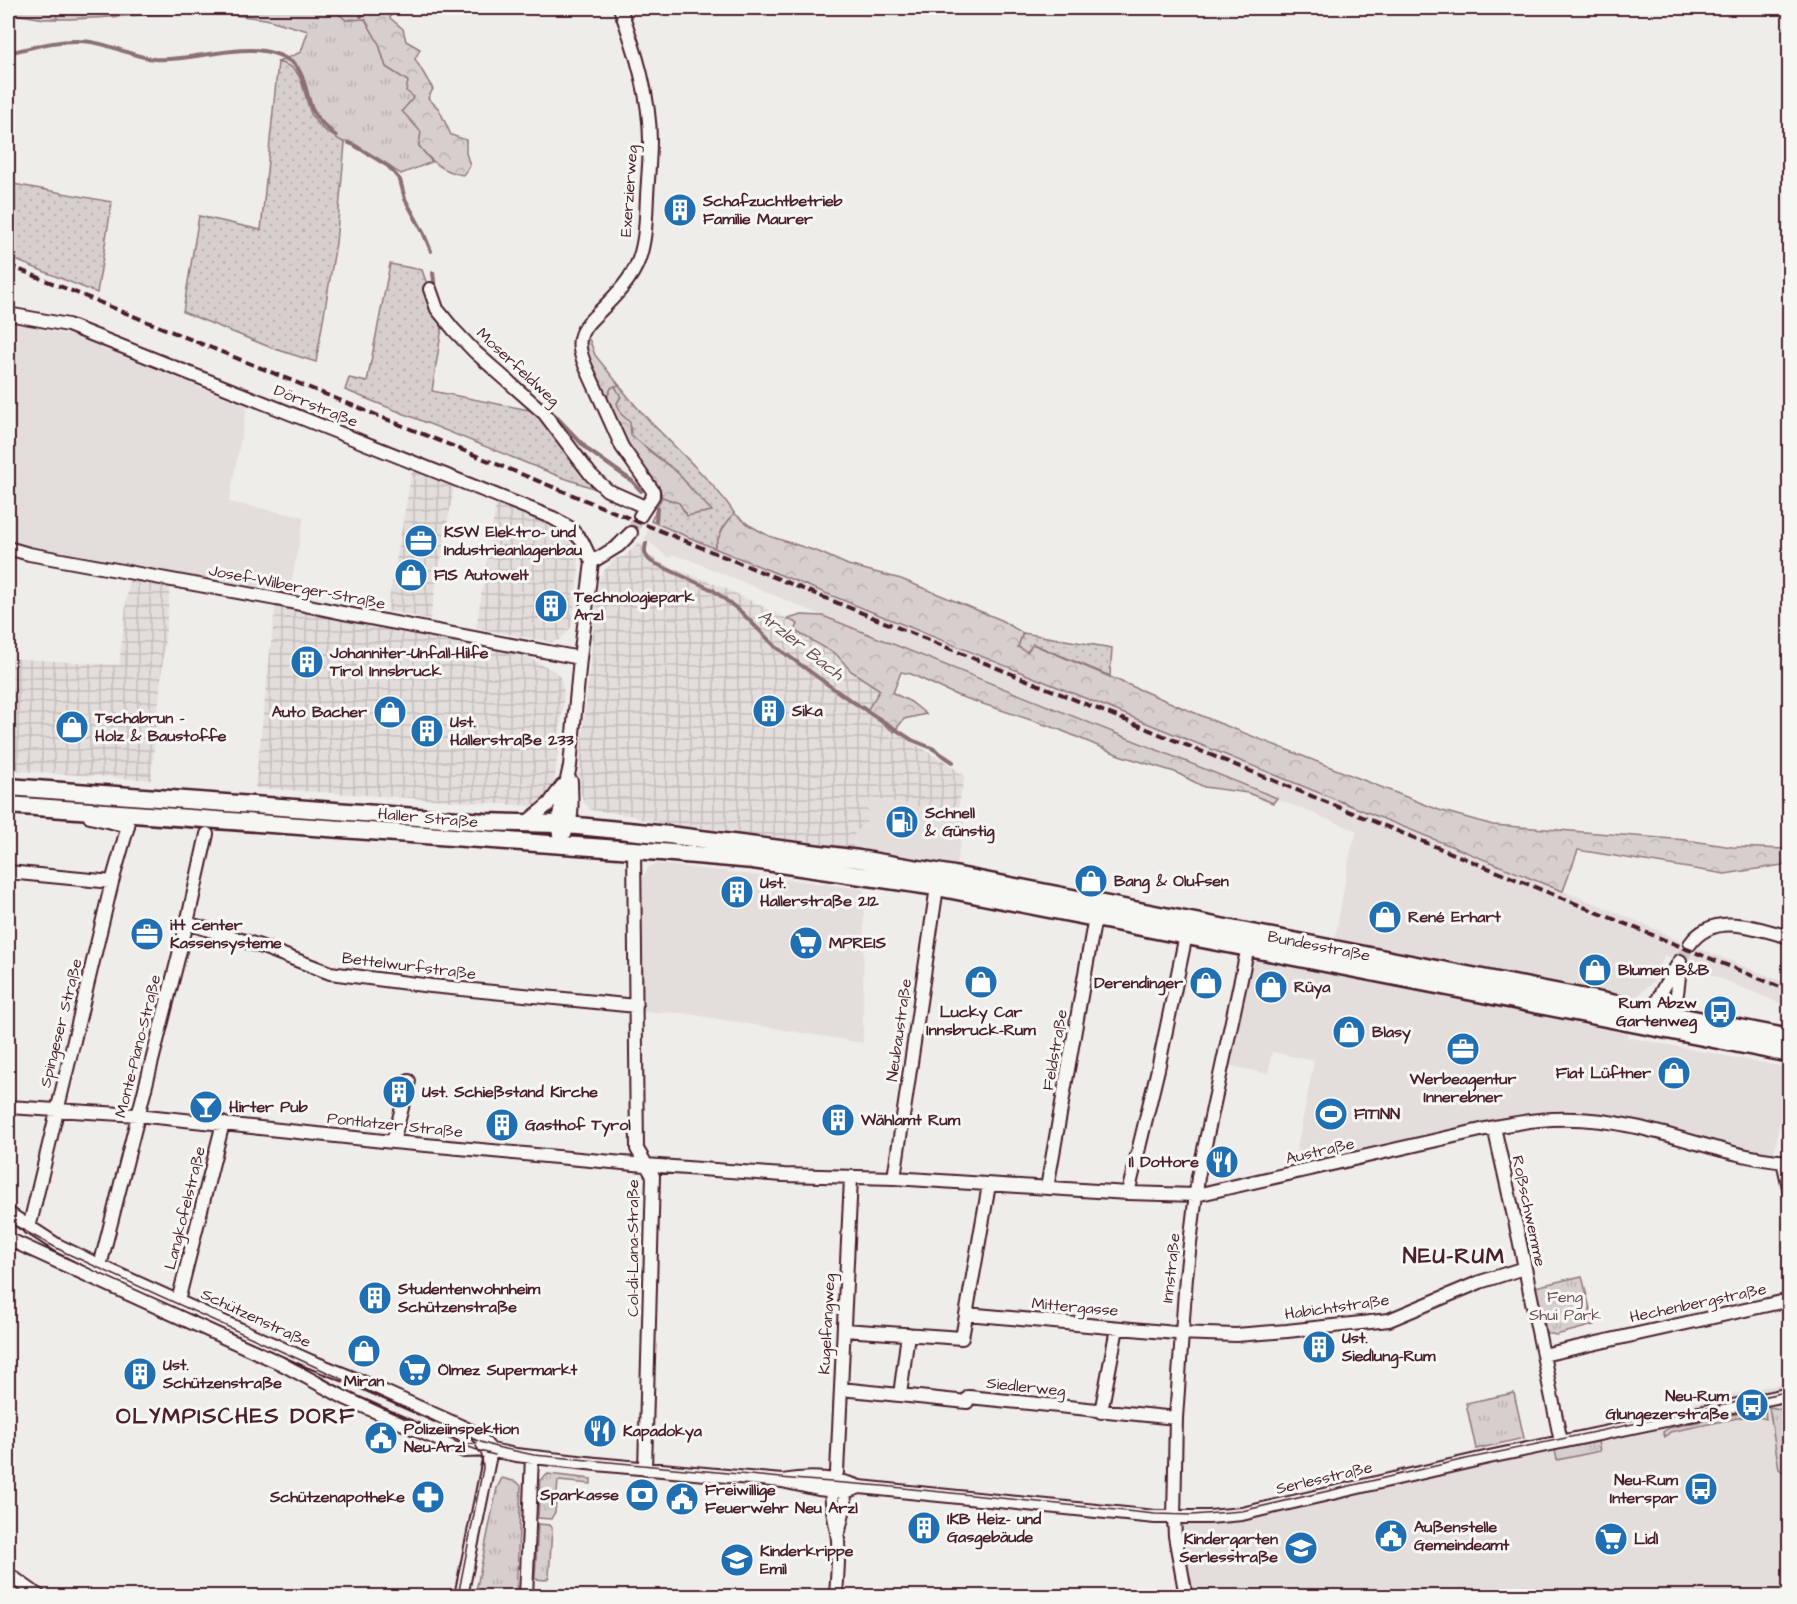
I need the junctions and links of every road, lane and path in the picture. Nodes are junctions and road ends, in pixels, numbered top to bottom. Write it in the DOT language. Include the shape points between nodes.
graph roads {
  1 [pos="620,8"];
  2 [pos="430,290"];
  3 [pos="8,314"];
  4 [pos="643,512"];
  5 [pos="632,533"];
  6 [pos="8,548"];
  7 [pos="592,562"];
  8 [pos="580,658"];
  9 [pos="570,766"];
  10 [pos="567,780"];
  11 [pos="8,787"];
  12 [pos="8,805"];
  13 [pos="45,807"];
  14 [pos="526,824"];
  15 [pos="563,825"];
  16 [pos="128,826"];
  17 [pos="207,834"];
  18 [pos="561,844"];
  19 [pos="634,850"];
  20 [pos="849,866"];
  21 [pos="8,872"];
  22 [pos="112,882"];
  23 [pos="937,887"];
  24 [pos="1095,917"];
  25 [pos="187,923"];
  26 [pos="1186,935"];
  27 [pos="1790,937"];
  28 [pos="1690,944"];
  29 [pos="1248,947"];
  30 [pos="636,1006"];
  31 [pos="1663,1013"];
  32 [pos="1660,1029"];
  33 [pos="1790,1038"];
  34 [pos="1790,1054"];
  35 [pos="409,1081"];
  36 [pos="8,1107"];
  37 [pos="57,1110"];
  38 [pos="137,1115"];
  39 [pos="223,1123"];
  40 [pos="1494,1127"];
  41 [pos="393,1142"];
  42 [pos="1786,1161"];
  43 [pos="645,1165"];
  44 [pos="851,1178"];
  45 [pos="894,1178"];
  46 [pos="989,1185"];
  47 [pos="1047,1188"];
  48 [pos="1790,1192"];
  49 [pos="1128,1193"];
  50 [pos="1196,1196"];
  51 [pos="8,1213"];
  52 [pos="29,1228"];
  53 [pos="8,1239"];
  54 [pos="100,1266"];
  55 [pos="1524,1268"];
  56 [pos="1790,1300"];
  57 [pos="177,1301"];
  58 [pos="966,1314"];
  59 [pos="1117,1328"];
  60 [pos="844,1330"];
  61 [pos="908,1334"];
  62 [pos="1181,1334"];
  63 [pos="1543,1355"];
  64 [pos="841,1389"];
  65 [pos="900,1395"];
  66 [pos="1789,1397"];
  67 [pos="1101,1412"];
  68 [pos="1176,1418"];
  69 [pos="1561,1442"];
  70 [pos="491,1450"];
  71 [pos="532,1457"];
  72 [pos="645,1469"];
  73 [pos="838,1483"];
  74 [pos="1174,1518"];
  75 [pos="8,1574"];
  76 [pos="39,1596"];
  77 [pos="461,1596"];
  78 [pos="525,1596"];
  79 [pos="837,1596"];
  80 [pos="1186,1596"];
  1 -- 4 [label="street, Exerzierweg" via="633,46 650,139 645,233 639,259 627,283 584,328 579,340 585,365 622,447 653,491"];
  2 -- 4 [label="street, Moserfeldweg" via="437,309 454,330 544,412 591,475"];
  3 -- 7 [label="street, Dörrstraße" via="68,325 554,518 582,541"];
  5 -- 7 [label="street"];
  6 -- 8 [label="street, Josef-Wilberger-Straße"];
  7 -- 8 [label="street"];
  8 -- 9 [label="street"];
  9 -- 10 [label="street"];
  9 -- 15 [label="street" via="572,809"];
  10 -- 14 [label="street" via="549,804"];
  10 -- 15 [label="street"];
  11 -- 14 [label="main road, Haller Straße"];
  12 -- 13 [label="main road, Haller Straße"];
  13 -- 16 [label="street, Haller Straße"];
  13 -- 18 [label="main road, Haller Straße"];
  14 -- 15 [label="main road, Haller Straße"];
  15 -- 18 [label="street"];
  15 -- 20 [label="main road, Haller Straße" via="669,835"];
  16 -- 22 [label="street, Spingeser Straße"];
  17 -- 25 [label="street, Monte-Piano-Straße"];
  18 -- 19 [label="main road, Haller Straße"];
  19 -- 20 [label="main road, Haller Straße"];
  19 -- 30 [label="street, Col-di-Lana-Straße"];
  20 -- 23 [label="main road, Bundesstraße"];
  20 -- 31 [label="main road, Bundesstraße" via="954,874"];
  21 -- 22 [label="street"];
  22 -- 37 [label="street, Spingeser Straße"];
  23 -- 24 [label="main road, Bundesstraße"];
  23 -- 45 [label="street, Neubaustraße"];
  24 -- 26 [label="main road, Bundesstraße"];
  24 -- 47 [label="street, Feldstraße"];
  25 -- 30 [label="street, Bettelwurfstraße" via="330,973"];
  25 -- 38 [label="street, Monte-Piano-Straße"];
  26 -- 29 [label="main road, Bundesstraße"];
  26 -- 49 [label="street"];
  27 -- 28 [label="street" via="1730,923 1703,931"];
  29 -- 32 [label="main road, Bundesstraße"];
  29 -- 50 [label="street, Innstraße"];
  30 -- 43 [label="street, Col-di-Lana-Straße" via="637,1149"];
  31 -- 32 [label="street"];
  31 -- 33 [label="main road, Bundesstraße"];
  32 -- 34 [label="main road, Bundesstraße"];
  35 -- 41 [label="street"];
  36 -- 37 [label="street, Pontlatzer Straße"];
  37 -- 38 [label="street, Pontlatzer Straße"];
  37 -- 52 [label="street, Spingeser Straße"];
  38 -- 39 [label="street, Pontlatzer Straße"];
  38 -- 54 [label="street, Monte-Piano-Straße"];
  39 -- 41 [label="street, Pontlatzer Straße"];
  39 -- 57 [label="street, Langkofelstraße"];
  40 -- 42 [label="street, Austraße" via="1583,1119 1634,1126 1740,1155"];
  40 -- 50 [label="street, Austraße"];
  40 -- 55 [label="street, Roßschwemme"];
  41 -- 43 [label="street, Pontlatzer Straße"];
  42 -- 48 [label="street"];
  43 -- 44 [label="street, Pontlatzer Straße"];
  43 -- 72 [label="street, Col-di-Lana-Straße" via="653,1176"];
  44 -- 45 [label="street, Austraße"];
  44 -- 60 [label="street, Kugelfangweg"];
  45 -- 46 [label="street, Austraße"];
  46 -- 47 [label="street, Austraße"];
  46 -- 58 [label="street"];
  47 -- 49 [label="street, Austraße"];
  49 -- 50 [label="street, Austraße"];
  50 -- 62 [label="street, Innstraße"];
  51 -- 52 [label="street, Schützenstraße"];
  52 -- 54 [label="street, Schützenstraße"];
  53 -- 70 [label="street, Schützenstraße" via="464,1451"];
  54 -- 57 [label="street, Schützenstraße"];
  55 -- 62 [label="street, Habichtstraße" via="1389,1320 1236,1335"];
  55 -- 63 [label="street, Roßschwemme"];
  56 -- 63 [label="street, Hechenbergstraße"];
  57 -- 70 [label="street, Schützenstraße" via="476,1433"];
  58 -- 59 [label="street, Mittergasse"];
  58 -- 61 [label="street" via="962,1338"];
  59 -- 62 [label="street, Mittergasse"];
  59 -- 67 [label="street"];
  60 -- 61 [label="street"];
  60 -- 64 [label="street, Kugelfangweg"];
  61 -- 65 [label="street"];
  62 -- 68 [label="street, Innstraße"];
  63 -- 69 [label="street, Roßschwemme"];
  64 -- 65 [label="street, Siedlerweg"];
  64 -- 73 [label="street, Kugelfangweg"];
  65 -- 67 [label="street, Siedlerweg" via="967,1402 969,1397"];
  66 -- 69 [label="street, Serlesstraße"];
  67 -- 68 [label="street, Siedlerweg"];
  68 -- 74 [label="street, Innstraße"];
  69 -- 74 [label="street, Serlesstraße" via="1242,1514"];
  70 -- 71 [label="street, Schützenstraße"];
  70 -- 77 [label="street"];
  71 -- 72 [label="street, Schützenstraße"];
  71 -- 78 [label="street"];
  72 -- 73 [label="street, Schützenstraße" via="782,1481 818,1489"];
  73 -- 74 [label="street, Serlesstraße"];
  73 -- 79 [label="street, Kugelfangweg" via="832,1501 838,1539"];
  74 -- 80 [label="street, Innstraße"];
  75 -- 76 [label="street"];
}
